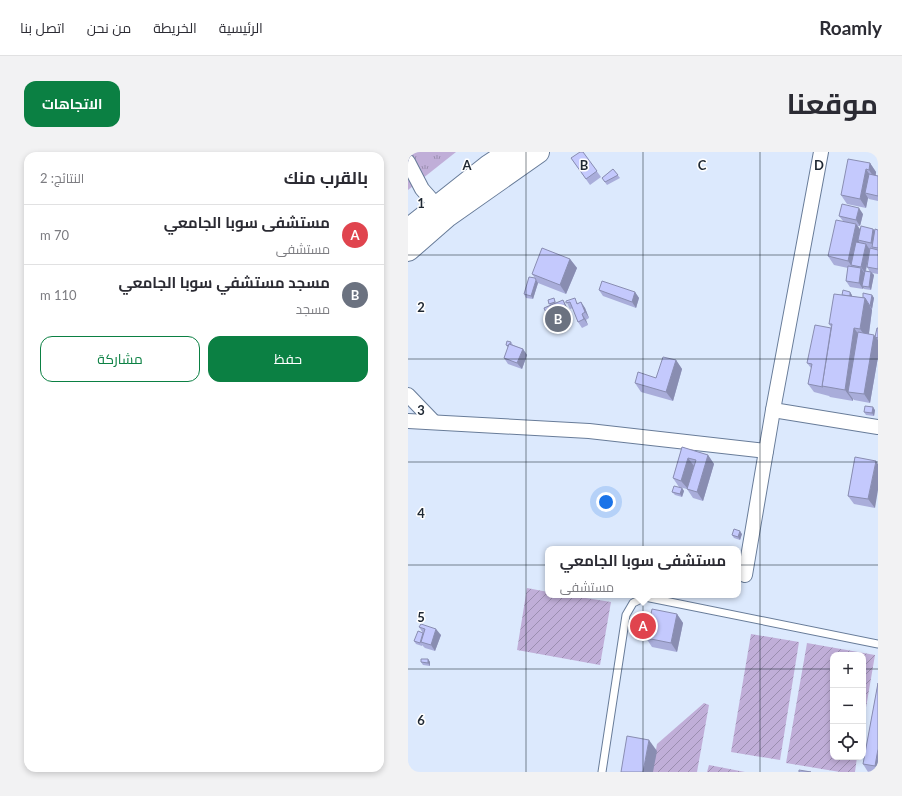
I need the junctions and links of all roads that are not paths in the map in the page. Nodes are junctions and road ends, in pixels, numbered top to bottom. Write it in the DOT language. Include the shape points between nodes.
graph roads {
  1 [pos="510,152"];
  2 [pos="538,152"];
  3 [pos="820,152"];
  4 [pos="408,162"];
  5 [pos="437,206"];
  6 [pos="408,230"];
  7 [pos="408,250"];
  8 [pos="408,395"];
  9 [pos="773,410"];
  10 [pos="408,420"];
  11 [pos="433,421"];
  12 [pos="878,427"];
  13 [pos="766,451"];
  14 [pos="745,575"];
  15 [pos="643,598"];
  16 [pos="650,598"];
  17 [pos="878,644"];
  18 [pos="602,772"];
  1 -- 5 [label="highway"];
  2 -- 7 [label="highway" via="447,216"];
  3 -- 9 [label="street"];
  4 -- 5 [label="street" via="422,189"];
  5 -- 6 [label="highway"];
  8 -- 11 [label="street"];
  9 -- 12 [label="street"];
  9 -- 13 [label="street"];
  10 -- 11 [label="street"];
  11 -- 13 [label="street" via="589,431"];
  13 -- 14 [label="street"];
  15 -- 18 [label="lane" via="633,603 626,616"];
  16 -- 17 [label="lane"];
}
